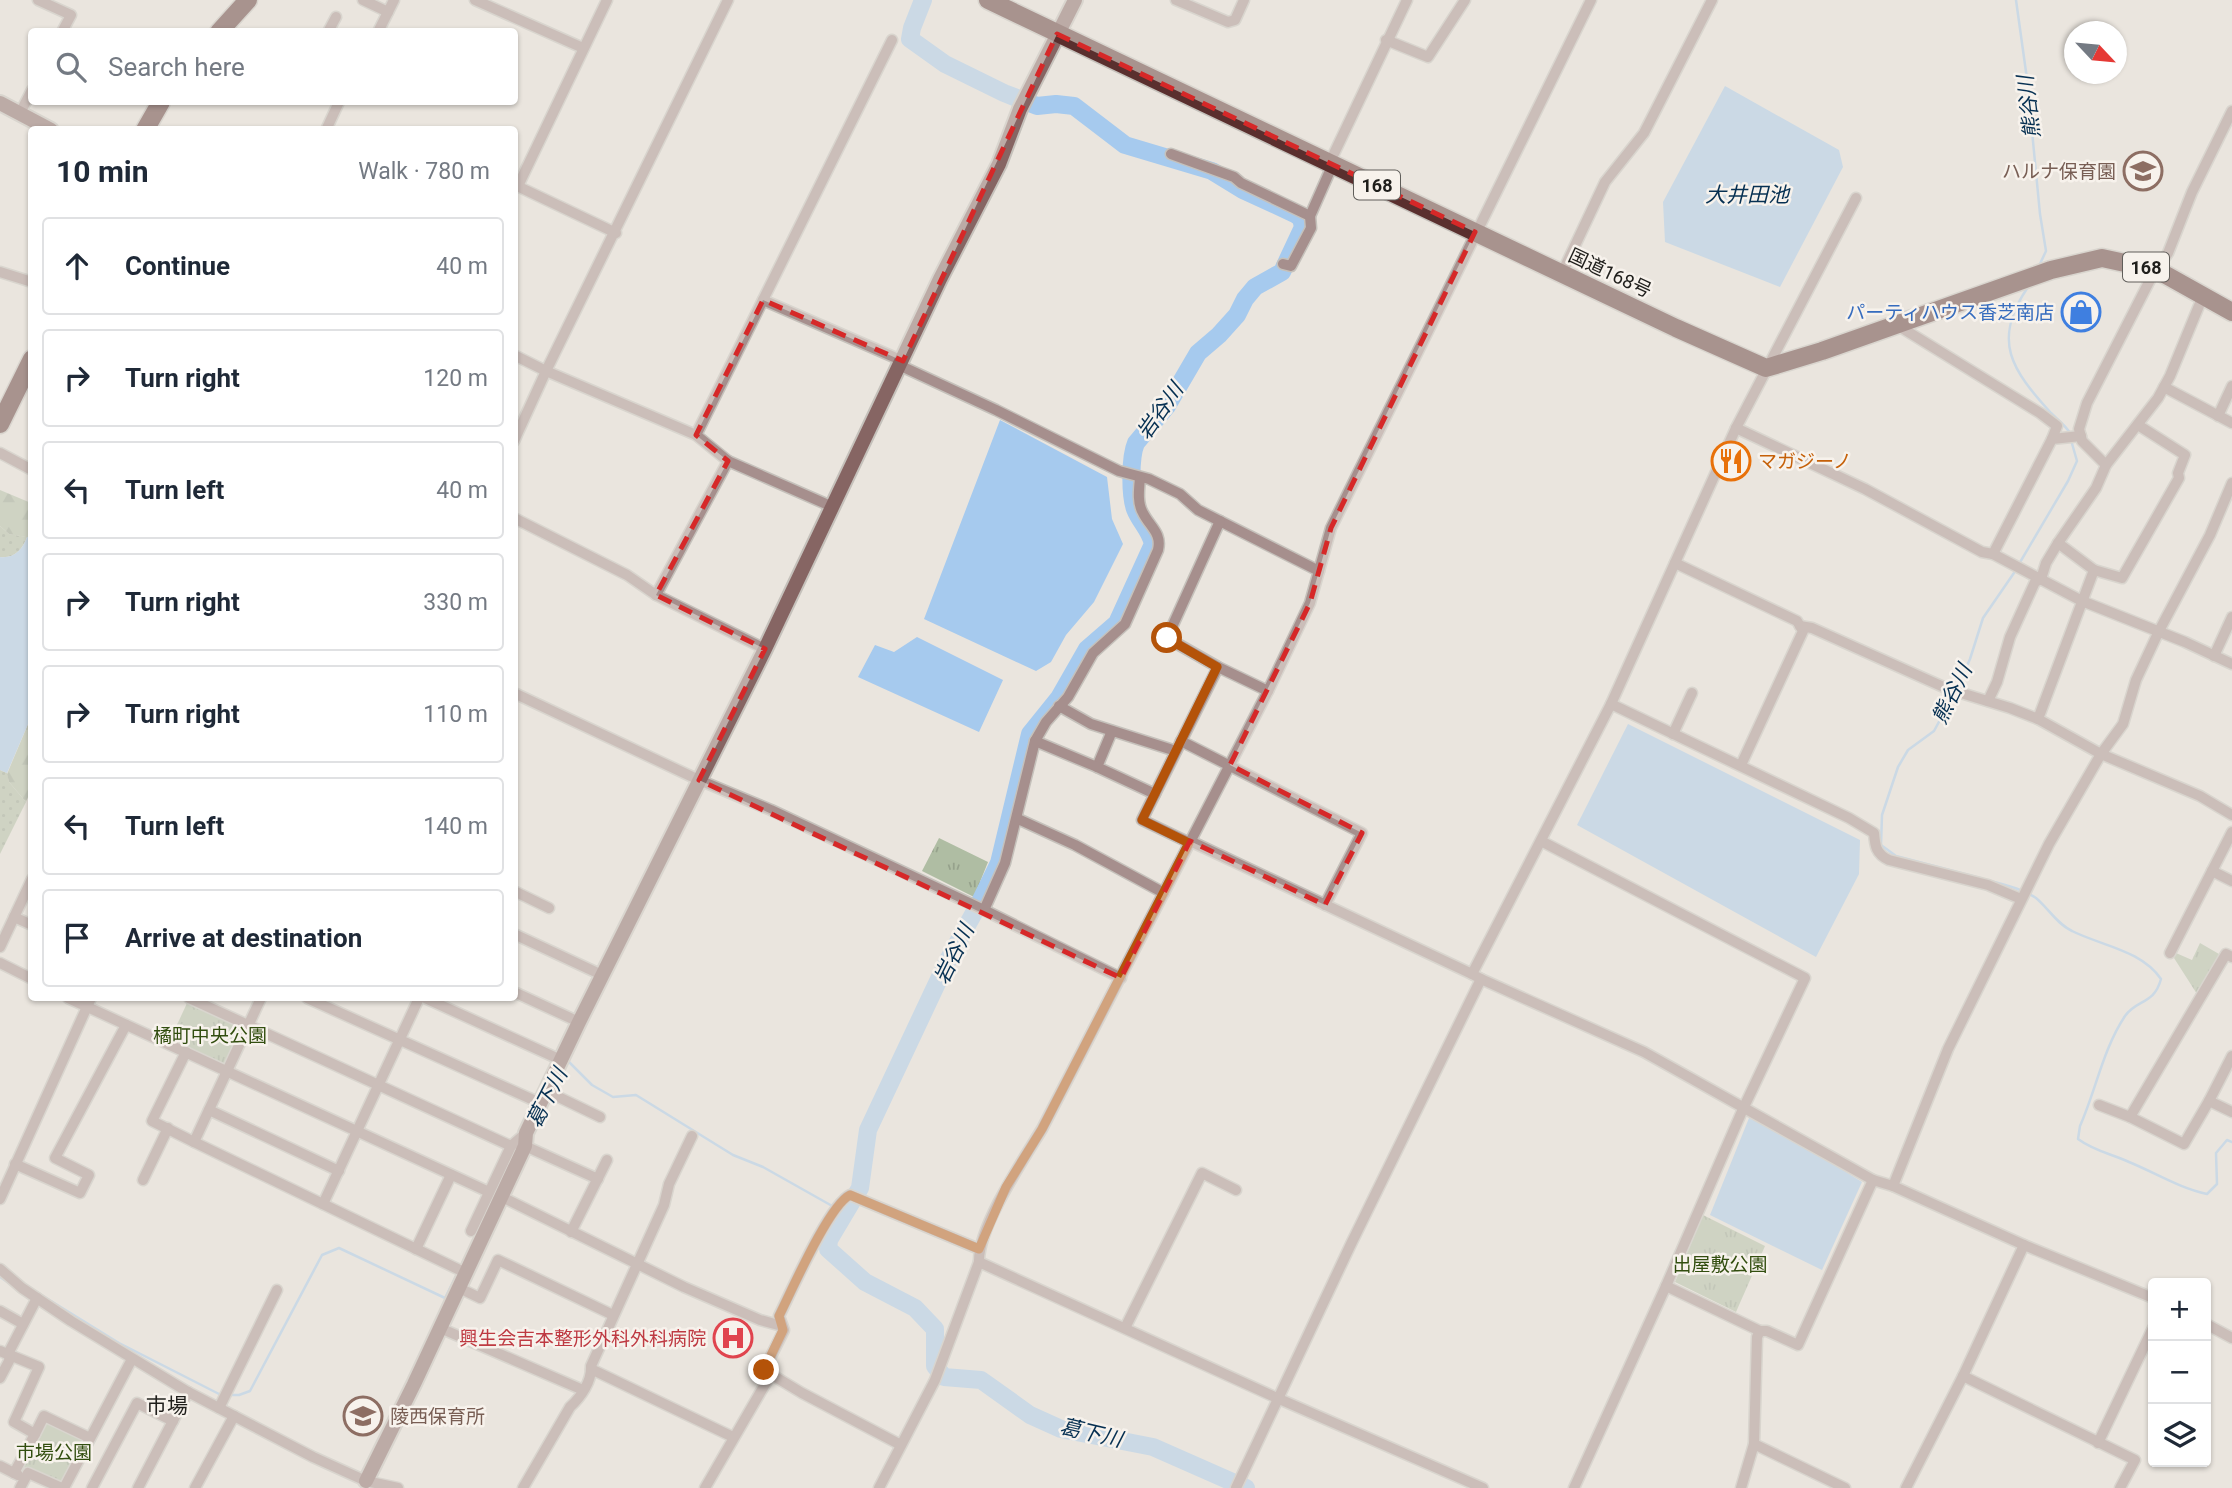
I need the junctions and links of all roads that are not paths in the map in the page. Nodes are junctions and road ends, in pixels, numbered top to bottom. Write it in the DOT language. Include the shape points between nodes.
graph roads {
  1 [pos="38,0"];
  2 [pos="248,0"];
  3 [pos="363,0"];
  4 [pos="394,0"];
  5 [pos="475,0"];
  6 [pos="607,0"];
  7 [pos="728,0"];
  8 [pos="988,0"];
  9 [pos="1074,0"];
  10 [pos="1176,0"];
  11 [pos="1244,0"];
  12 [pos="1407,0"];
  13 [pos="1465,0"];
  14 [pos="1591,0"];
  15 [pos="1712,0"];
  16 [pos="387,12"];
  17 [pos="336,17"];
  18 [pos="64,28"];
  19 [pos="224,28"];
  20 [pos="332,28"];
  21 [pos="380,28"];
  22 [pos="1057,34"];
  23 [pos="892,40"];
  24 [pos="1386,40"];
  25 [pos="583,48"];
  26 [pos="28,98"];
  27 [pos="0,103"];
  28 [pos="159,105"];
  29 [pos="338,105"];
  30 [pos="2232,111"];
  31 [pos="20,113"];
  32 [pos="44,126"];
  33 [pos="147,126"];
  34 [pos="328,126"];
  35 [pos="1171,154"];
  36 [pos="1332,163"];
  37 [pos="518,181"];
  38 [pos="518,186"];
  39 [pos="1856,198"];
  40 [pos="1310,216"];
  41 [pos="1475,232"];
  42 [pos="616,233"];
  43 [pos="1283,264"];
  44 [pos="2157,270"];
  45 [pos="0,272"];
  46 [pos="1562,273"];
  47 [pos="28,281"];
  48 [pos="2203,296"];
  49 [pos="764,300"];
  50 [pos="2232,312"];
  51 [pos="1896,324"];
  52 [pos="518,357"];
  53 [pos="902,363"];
  54 [pos="28,367"];
  55 [pos="1766,368"];
  56 [pos="546,371"];
  57 [pos="2232,386"];
  58 [pos="2164,387"];
  59 [pos="2218,416"];
  60 [pos="2232,423"];
  61 [pos="0,425"];
  62 [pos="2137,425"];
  63 [pos="1736,428"];
  64 [pos="518,432"];
  65 [pos="696,435"];
  66 [pos="2081,436"];
  67 [pos="2056,439"];
  68 [pos="0,453"];
  69 [pos="728,461"];
  70 [pos="2106,466"];
  71 [pos="28,468"];
  72 [pos="1140,478"];
  73 [pos="2232,482"];
  74 [pos="833,507"];
  75 [pos="518,520"];
  76 [pos="1220,521"];
  77 [pos="2058,543"];
  78 [pos="1993,554"];
  79 [pos="1675,563"];
  80 [pos="2094,570"];
  81 [pos="1319,571"];
  82 [pos="2041,579"];
  83 [pos="656,595"];
  84 [pos="2082,601"];
  85 [pos="2232,617"];
  86 [pos="1800,626"];
  87 [pos="2159,631"];
  88 [pos="765,649"];
  89 [pos="2214,656"];
  90 [pos="2232,664"];
  91 [pos="1217,667"];
  92 [pos="1268,691"];
  93 [pos="1692,693"];
  94 [pos="518,695"];
  95 [pos="1988,701"];
  96 [pos="1611,704"];
  97 [pos="1059,706"];
  98 [pos="2038,719"];
  99 [pos="1112,731"];
  100 [pos="1673,734"];
  101 [pos="1035,741"];
  102 [pos="1178,746"];
  103 [pos="2101,754"];
  104 [pos="1230,765"];
  105 [pos="1741,765"];
  106 [pos="1097,767"];
  107 [pos="699,780"];
  108 [pos="1155,794"];
  109 [pos="2232,815"];
  110 [pos="1018,818"];
  111 [pos="2232,832"];
  112 [pos="1541,841"];
  113 [pos="1190,842"];
  114 [pos="2212,871"];
  115 [pos="2232,881"];
  116 [pos="28,887"];
  117 [pos="518,893"];
  118 [pos="1164,893"];
  119 [pos="2021,899"];
  120 [pos="1325,905"];
  121 [pos="549,908"];
  122 [pos="984,910"];
  123 [pos="14,917"];
  124 [pos="28,923"];
  125 [pos="518,936"];
  126 [pos="0,947"];
  127 [pos="2170,953"];
  128 [pos="2232,957"];
  129 [pos="0,963"];
  130 [pos="602,975"];
  131 [pos="1476,976"];
  132 [pos="28,977"];
  133 [pos="1121,978"];
  134 [pos="518,994"];
  135 [pos="196,1001"];
  136 [pos="260,1001"];
  137 [pos="314,1001"];
  138 [pos="418,1001"];
  139 [pos="432,1001"];
  140 [pos="89,1002"];
  141 [pos="579,1022"];
  142 [pos="125,1025"];
  143 [pos="248,1025"];
  144 [pos="400,1040"];
  145 [pos="186,1052"];
  146 [pos="2232,1056"];
  147 [pos="561,1060"];
  148 [pos="227,1071"];
  149 [pos="379,1085"];
  150 [pos="543,1097"];
  151 [pos="2209,1101"];
  152 [pos="2099,1105"];
  153 [pos="1743,1109"];
  154 [pos="209,1110"];
  155 [pos="2232,1112"];
  156 [pos="600,1117"];
  157 [pos="2130,1118"];
  158 [pos="167,1128"];
  159 [pos="358,1131"];
  160 [pos="692,1136"];
  161 [pos="194,1142"];
  162 [pos="521,1142"];
  163 [pos="607,1160"];
  164 [pos="15,1164"];
  165 [pos="339,1171"];
  166 [pos="451,1175"];
  167 [pos="597,1179"];
  168 [pos="143,1180"];
  169 [pos="1873,1180"];
  170 [pos="1893,1186"];
  171 [pos="1236,1190"];
  172 [pos="495,1195"];
  173 [pos="0,1199"];
  174 [pos="323,1204"];
  175 [pos="471,1231"];
  176 [pos="571,1232"];
  177 [pos="2024,1245"];
  178 [pos="416,1249"];
  179 [pos="979,1249"];
  180 [pos="979,1262"];
  181 [pos="637,1265"];
  182 [pos="0,1269"];
  183 [pos="466,1273"];
  184 [pos="1666,1286"];
  185 [pos="458,1288"];
  186 [pos="277,1290"];
  187 [pos="2148,1296"];
  188 [pos="37,1298"];
  189 [pos="0,1311"];
  190 [pos="613,1315"];
  191 [pos="23,1324"];
  192 [pos="782,1326"];
  193 [pos="2211,1327"];
  194 [pos="440,1328"];
  195 [pos="1125,1328"];
  196 [pos="1760,1331"];
  197 [pos="2148,1338"];
  198 [pos="2232,1338"];
  199 [pos="5,1352"];
  200 [pos="132,1359"];
  201 [pos="591,1369"];
  202 [pos="771,1374"];
  203 [pos="1963,1376"];
  204 [pos="0,1378"];
  205 [pos="583,1390"];
  206 [pos="188,1392"];
  207 [pos="1277,1398"];
  208 [pos="219,1408"];
  209 [pos="234,1416"];
  210 [pos="173,1421"];
  211 [pos="35,1434"];
  212 [pos="733,1437"];
  213 [pos="90,1438"];
  214 [pos="2098,1443"];
  215 [pos="900,1444"];
  216 [pos="1754,1444"];
  217 [pos="0,1466"];
  218 [pos="14,1473"];
  219 [pos="23,1483"];
  220 [pos="364,1484"];
  221 [pos="1236,1486"];
  222 [pos="63,1488"];
  223 [pos="92,1488"];
  224 [pos="138,1488"];
  225 [pos="195,1488"];
  226 [pos="398,1488"];
  227 [pos="523,1488"];
  228 [pos="705,1488"];
  229 [pos="879,1488"];
  230 [pos="1483,1488"];
  231 [pos="1574,1488"];
  232 [pos="1741,1488"];
  233 [pos="1845,1488"];
  234 [pos="1906,1488"];
  235 [pos="2120,1488"];
  1 -- 18 [label="street" via="71,15"];
  2 -- 19 [label="highway"];
  3 -- 16 [label="street"];
  4 -- 16 [label="street"];
  5 -- 25 [label="street"];
  6 -- 25 [label="street"];
  7 -- 42 [label="street"];
  8 -- 22 [label="highway, 国道168号 / 168"];
  9 -- 22 [label="street"];
  10 -- 11 [label="street" via="1227,22 1235,20"];
  12 -- 24 [label="street"];
  13 -- 24 [label="street" via="1428,57"];
  14 -- 41 [label="street"];
  15 -- 46 [label="street" via="1644,133 1605,182"];
  16 -- 21 [label="street"];
  17 -- 20 [label="street"];
  22 -- 36 [label="highway, 国道168号 / 168"];
  22 -- 53 [label="street"];
  23 -- 49 [label="street"];
  24 -- 36 [label="street"];
  25 -- 37 [label="street"];
  26 -- 31 [label="street"];
  27 -- 31 [label="street"];
  28 -- 33 [label="highway"];
  29 -- 34 [label="street"];
  30 -- 44 [label="street"];
  31 -- 32 [label="street"];
  35 -- 40 [label="street" via="1234,177"];
  36 -- 40 [label="street"];
  36 -- 41 [label="highway, 国道168号 / 168"];
  38 -- 42 [label="street"];
  39 -- 55 [label="street"];
  40 -- 43 [label="street" via="1311,228 1291,265"];
  41 -- 46 [label="highway, 国道168号 / 168"];
  41 -- 81 [label="street" via="1331,528"];
  42 -- 56 [label="street"];
  44 -- 48 [label="highway, 168"];
  44 -- 51 [label="highway, 168" via="2102,258 2051,270"];
  44 -- 66 [label="street" via="2087,403"];
  45 -- 47 [label="street"];
  46 -- 55 [label="highway, 国道168号 / 168"];
  48 -- 50 [label="highway, 168"];
  48 -- 58 [label="street"];
  49 -- 53 [label="street"];
  49 -- 65 [label="street"];
  51 -- 55 [label="highway, 168"];
  51 -- 67 [label="street" via="2040,413 2057,426"];
  52 -- 56 [label="street"];
  53 -- 72 [label="street"];
  53 -- 74 [label="street"];
  54 -- 61 [label="highway"];
  55 -- 63 [label="street"];
  56 -- 64 [label="street"];
  56 -- 65 [label="street"];
  57 -- 59 [label="street"];
  58 -- 59 [label="street"];
  58 -- 62 [label="street"];
  59 -- 60 [label="street"];
  62 -- 70 [label="street"];
  62 -- 80 [label="street" via="2185,455 2179,478 2122,578"];
  63 -- 78 [label="street"];
  63 -- 79 [label="street"];
  65 -- 69 [label="street"];
  66 -- 67 [label="street"];
  66 -- 70 [label="street"];
  67 -- 78 [label="street"];
  68 -- 71 [label="street"];
  69 -- 74 [label="street"];
  69 -- 83 [label="street"];
  70 -- 77 [label="street"];
  72 -- 76 [label="street" via="1180,494"];
  72 -- 97 [label="street" via="1139,501 1156,530 1158,550 1125,624 1093,653"];
  73 -- 87 [label="street" via="2210,536"];
  74 -- 88 [label="street"];
  75 -- 83 [label="street" via="627,575"];
  76 -- 81 [label="street"];
  76 -- 91 [label="street" via="1167,638"];
  77 -- 80 [label="street"];
  77 -- 82 [label="street"];
  78 -- 82 [label="street"];
  79 -- 86 [label="street"];
  79 -- 96 [label="street"];
  80 -- 84 [label="street"];
  81 -- 92 [label="street" via="1310,603"];
  82 -- 84 [label="street"];
  82 -- 95 [label="street" via="2035,582 2010,637"];
  83 -- 88 [label="street"];
  84 -- 87 [label="street"];
  84 -- 98 [label="street"];
  85 -- 89 [label="street"];
  86 -- 95 [label="street" via="1948,689"];
  86 -- 105 [label="street" via="1803,631"];
  87 -- 89 [label="street"];
  87 -- 103 [label="street" via="2136,680 2123,724"];
  88 -- 107 [label="street"];
  89 -- 90 [label="street"];
  91 -- 92 [label="street"];
  91 -- 102 [label="street"];
  92 -- 104 [label="street"];
  93 -- 100 [label="street"];
  94 -- 107 [label="street"];
  95 -- 98 [label="street"];
  96 -- 100 [label="street"];
  96 -- 112 [label="street"];
  97 -- 99 [label="street"];
  97 -- 101 [label="street"];
  98 -- 103 [label="street"];
  99 -- 102 [label="street"];
  99 -- 106 [label="street"];
  100 -- 105 [label="street"];
  101 -- 106 [label="street"];
  101 -- 110 [label="street"];
  102 -- 104 [label="street"];
  102 -- 108 [label="street"];
  103 -- 109 [label="street" via="2200,796"];
  103 -- 119 [label="street"];
  104 -- 113 [label="street"];
  104 -- 120 [label="street" via="1362,833"];
  105 -- 119 [label="street" via="1874,833 1876,849 1889,860 1988,885"];
  106 -- 108 [label="street"];
  107 -- 122 [label="street"];
  107 -- 130 [label="street"];
  108 -- 113 [label="street" via="1142,820"];
  110 -- 118 [label="street"];
  110 -- 122 [label="street"];
  111 -- 114 [label="street"];
  112 -- 131 [label="street"];
  112 -- 153 [label="street" via="1805,978"];
  113 -- 118 [label="street"];
  113 -- 120 [label="street"];
  114 -- 115 [label="street"];
  114 -- 127 [label="street"];
  116 -- 123 [label="street"];
  117 -- 121 [label="street"];
  118 -- 133 [label="street"];
  119 -- 170 [label="street" via="1948,1049"];
  120 -- 131 [label="street"];
  122 -- 133 [label="street"];
  123 -- 124 [label="street"];
  123 -- 126 [label="street"];
  125 -- 130 [label="street"];
  128 -- 157 [label="street" via="2226,954"];
  129 -- 132 [label="street"];
  130 -- 141 [label="street"];
  131 -- 153 [label="street" via="1644,1052"];
  131 -- 207 [label="street"];
  133 -- 179 [label="street" via="1042,1129 1006,1187"];
  134 -- 141 [label="street"];
  135 -- 143 [label="street"];
  136 -- 143 [label="street"];
  137 -- 144 [label="street"];
  138 -- 144 [label="street"];
  139 -- 147 [label="street"];
  140 -- 142 [label="street"];
  140 -- 164 [label="street"];
  141 -- 147 [label="street"];
  142 -- 145 [label="street"];
  142 -- 164 [label="street" via="55,1158 89,1175 80,1193"];
  143 -- 148 [label="street"];
  143 -- 149 [label="street"];
  144 -- 149 [label="street"];
  144 -- 150 [label="street"];
  145 -- 148 [label="street"];
  145 -- 158 [label="street" via="152,1121"];
  146 -- 151 [label="street"];
  147 -- 150 [label="street"];
  148 -- 154 [label="street"];
  148 -- 159 [label="street"];
  149 -- 159 [label="street"];
  149 -- 162 [label="street"];
  150 -- 156 [label="street"];
  150 -- 162 [label="street"];
  151 -- 155 [label="street"];
  151 -- 157 [label="street" via="2184,1144"];
  152 -- 157 [label="street"];
  153 -- 169 [label="street"];
  153 -- 184 [label="street"];
  154 -- 161 [label="street"];
  154 -- 165 [label="street"];
  158 -- 161 [label="street"];
  158 -- 168 [label="street"];
  159 -- 165 [label="street"];
  159 -- 166 [label="street"];
  160 -- 181 [label="street"];
  161 -- 174 [label="street"];
  162 -- 167 [label="street"];
  162 -- 172 [label="street"];
  163 -- 167 [label="street"];
  164 -- 173 [label="street"];
  165 -- 174 [label="street"];
  166 -- 172 [label="street"];
  166 -- 178 [label="street"];
  167 -- 176 [label="street"];
  169 -- 170 [label="street"];
  169 -- 196 [label="street" via="1798,1345"];
  170 -- 177 [label="street"];
  171 -- 195 [label="street" via="1202,1173"];
  172 -- 175 [label="street"];
  172 -- 176 [label="street"];
  172 -- 183 [label="street"];
  174 -- 178 [label="street"];
  176 -- 181 [label="street"];
  177 -- 187 [label="street"];
  177 -- 203 [label="street"];
  178 -- 183 [label="street"];
  179 -- 180 [label="street"];
  179 -- 192 [label="street" via="850,1195 842,1199 817,1241 779,1316"];
  180 -- 195 [label="street"];
  180 -- 215 [label="street" via="942,1364"];
  181 -- 190 [label="street"];
  181 -- 192 [label="street"];
  182 -- 188 [label="street"];
  183 -- 185 [label="street"];
  184 -- 196 [label="street"];
  184 -- 231 [label="street"];
  185 -- 190 [label="street" via="480,1298 498,1260"];
  185 -- 194 [label="street"];
  186 -- 208 [label="street"];
  188 -- 191 [label="street"];
  188 -- 200 [label="street"];
  189 -- 191 [label="street"];
  190 -- 201 [label="street"];
  191 -- 199 [label="street"];
  192 -- 202 [label="street" via="764,1370"];
  193 -- 198 [label="street"];
  194 -- 205 [label="street"];
  194 -- 220 [label="street"];
  195 -- 207 [label="street"];
  196 -- 216 [label="street"];
  197 -- 214 [label="street"];
  199 -- 204 [label="street" via="9,1361"];
  199 -- 211 [label="street" via="39,1367 14,1422"];
  200 -- 206 [label="street"];
  200 -- 213 [label="street"];
  201 -- 205 [label="street"];
  201 -- 212 [label="street"];
  202 -- 212 [label="street"];
  202 -- 215 [label="street"];
  203 -- 214 [label="street"];
  203 -- 234 [label="street"];
  205 -- 227 [label="street"];
  206 -- 208 [label="street"];
  206 -- 210 [label="street"];
  207 -- 221 [label="street"];
  207 -- 230 [label="street"];
  208 -- 209 [label="street"];
  209 -- 220 [label="street"];
  209 -- 225 [label="street"];
  210 -- 223 [label="street" via="137,1403"];
  210 -- 224 [label="street"];
  211 -- 213 [label="street" via="44,1416"];
  211 -- 218 [label="street"];
  212 -- 228 [label="street"];
  213 -- 222 [label="street"];
  214 -- 235 [label="street" via="2135,1460"];
  215 -- 229 [label="street"];
  216 -- 232 [label="street"];
  216 -- 233 [label="street"];
  217 -- 218 [label="street"];
  218 -- 219 [label="street"];
  219 -- 222 [label="street" via="27,1473"];
  220 -- 226 [label="street"];
}
